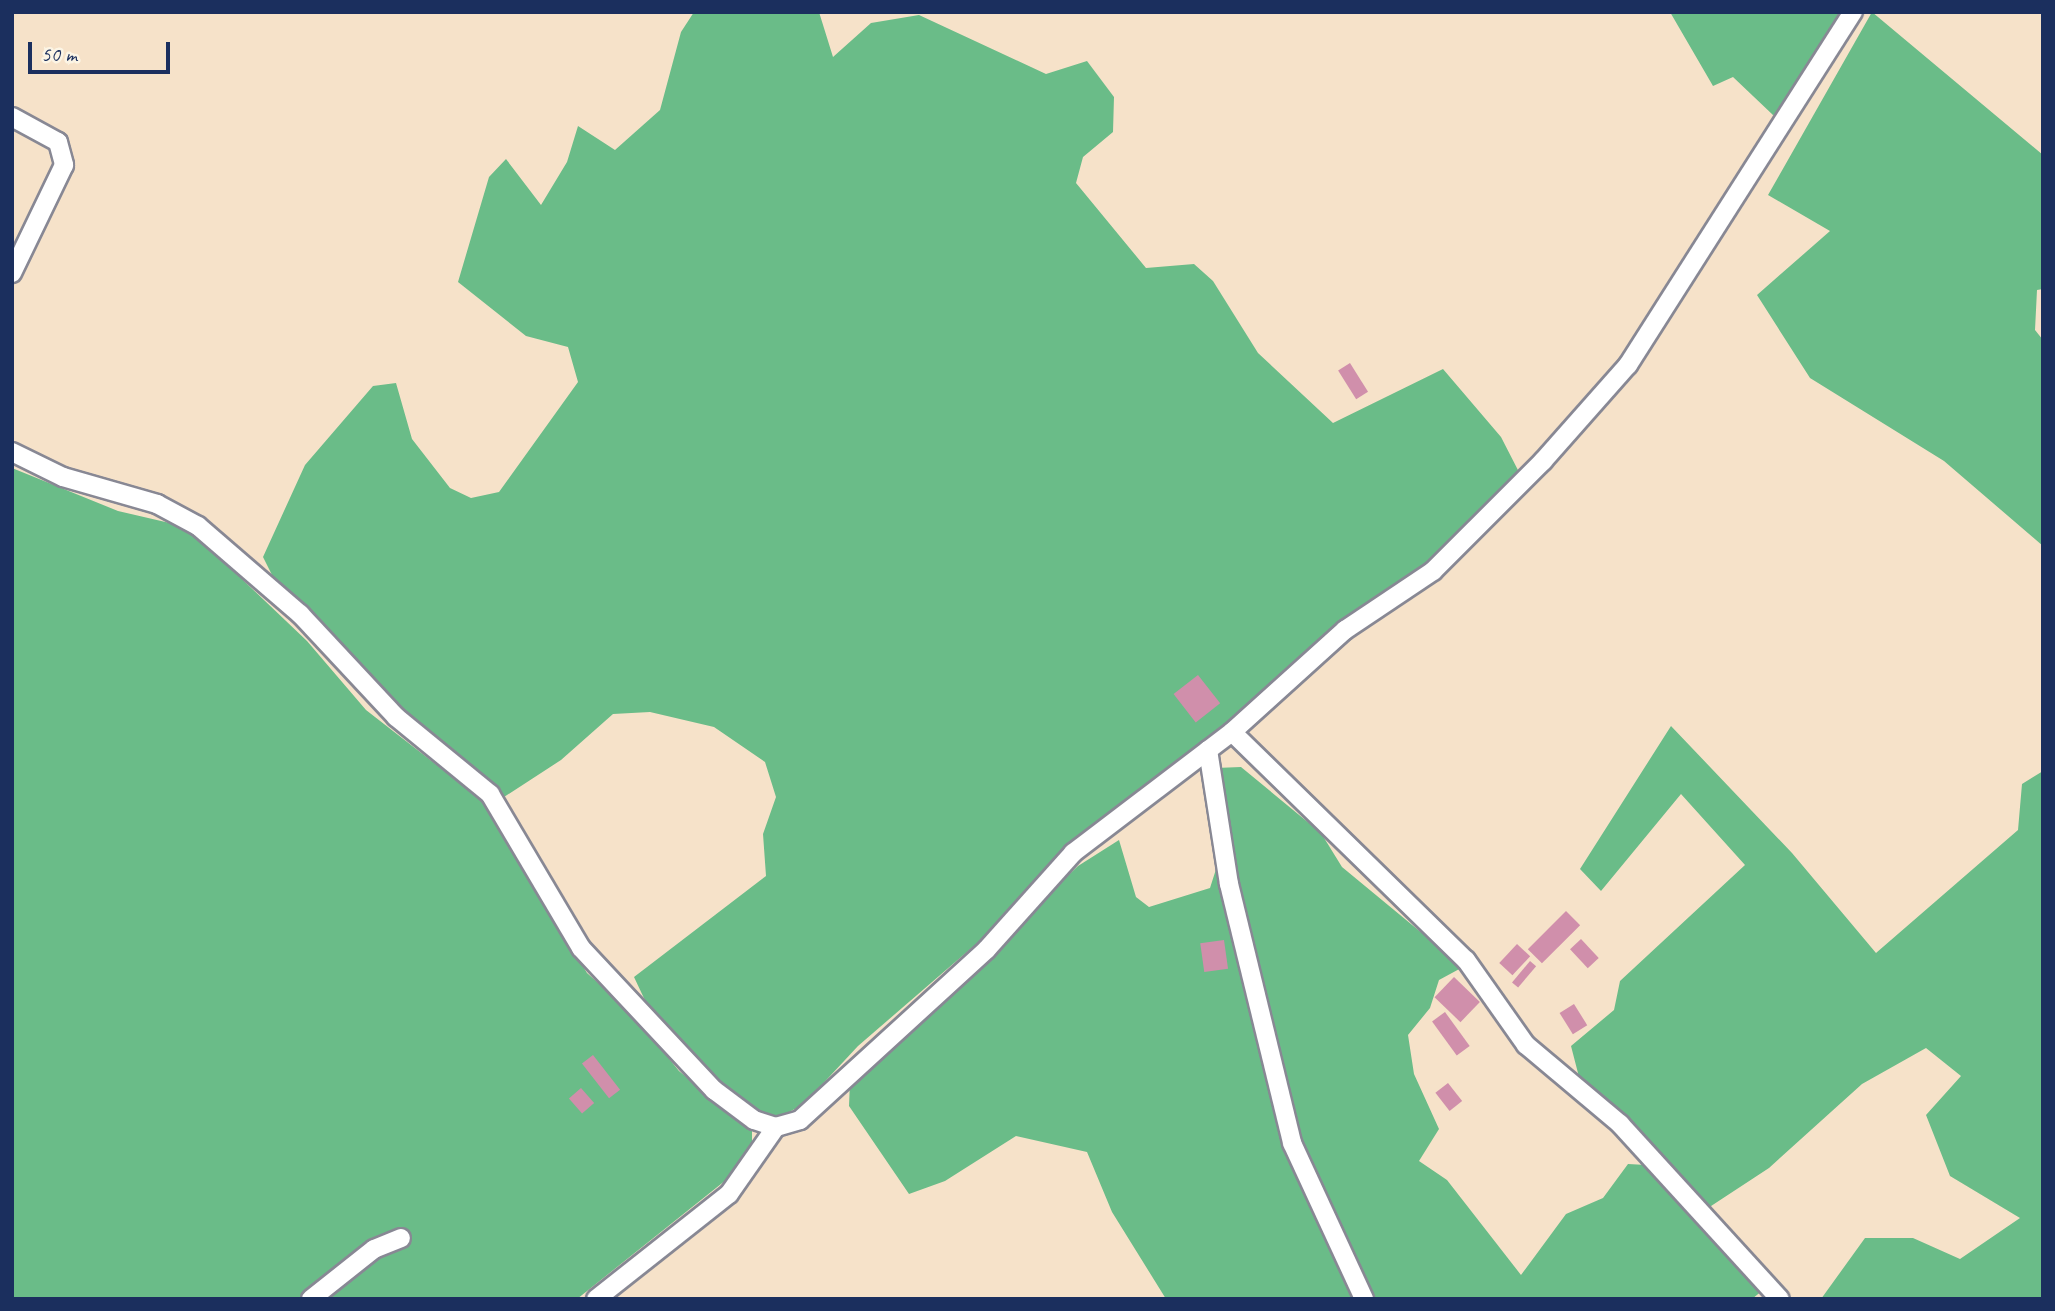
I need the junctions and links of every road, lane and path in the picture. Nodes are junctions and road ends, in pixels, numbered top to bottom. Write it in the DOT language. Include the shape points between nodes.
graph roads {
  1 [pos="1853,12"];
  2 [pos="12,117"];
  3 [pos="12,272"];
  4 [pos="12,452"];
  5 [pos="1232,732"];
  6 [pos="1208,750"];
  7 [pos="776,1127"];
  8 [pos="401,1238"];
  9 [pos="312,1299"];
  10 [pos="596,1299"];
  11 [pos="1364,1299"];
  12 [pos="1780,1299"];
  1 -- 5 [label="street" via="1629,365 1433,571 1345,630"];
  2 -- 3 [label="street" via="58,142 64,165"];
  4 -- 7 [label="street" via="63,477 157,504 198,526 300,614 396,717 490,794 581,948 714,1090 754,1120"];
  5 -- 6 [label="street"];
  5 -- 12 [label="street" via="1466,960 1526,1045 1620,1124"];
  6 -- 7 [label="street" via="1073,853 987,950 800,1120"];
  6 -- 11 [label="street" via="1228,884 1292,1143"];
  7 -- 10 [label="street" via="729,1194"];
  8 -- 9 [label="street" via="374,1249"];
}
